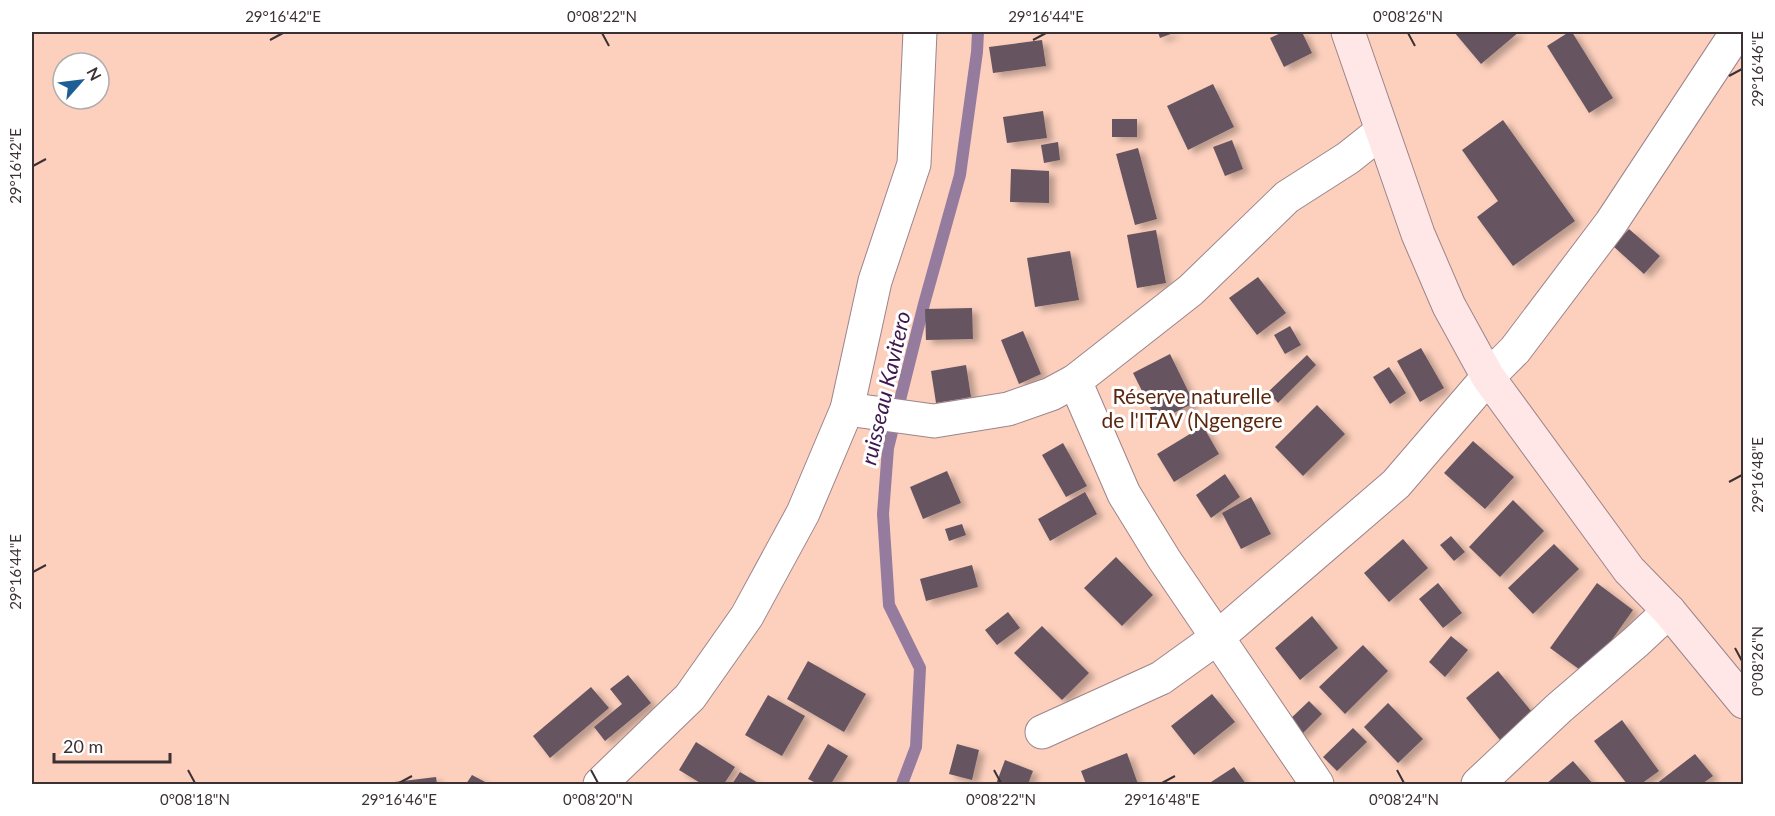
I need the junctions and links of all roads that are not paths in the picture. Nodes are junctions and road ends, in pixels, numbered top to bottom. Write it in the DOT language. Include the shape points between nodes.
graph roads {
  1 [pos="920,32"];
  2 [pos="1348,32"];
  3 [pos="1737,32"];
  4 [pos="1382,131"];
  5 [pos="1488,377"];
  6 [pos="1075,381"];
  7 [pos="847,409"];
  8 [pos="1669,611"];
  9 [pos="1218,637"];
  10 [pos="1743,702"];
  11 [pos="1042,732"];
  12 [pos="600,784"];
  13 [pos="1317,784"];
  14 [pos="1478,784"];
  1 -- 7 [label="street" via="914,164 874,281"];
  2 -- 4 [label="street"];
  3 -- 5 [label="street" via="1611,223 1515,350"];
  4 -- 5 [label="street" via="1418,234 1449,306"];
  4 -- 6 [label="street" via="1287,197 1191,290"];
  5 -- 8 [label="street" via="1629,570"];
  5 -- 9 [label="street" via="1396,484"];
  6 -- 7 [label="street" via="1008,409 934,421"];
  6 -- 9 [label="street" via="1124,494"];
  7 -- 12 [label="street" via="803,513 747,616 690,697"];
  8 -- 10 [label="street"];
  8 -- 14 [label="street"];
  9 -- 11 [label="street" via="1161,678"];
  9 -- 13 [label="street"];
}
